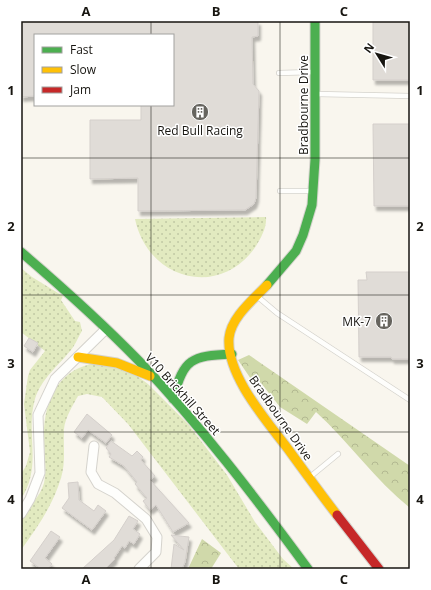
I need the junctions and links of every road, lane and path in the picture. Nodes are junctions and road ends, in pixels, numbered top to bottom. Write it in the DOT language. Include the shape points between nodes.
graph roads {
  1 [pos="315,21"];
  2 [pos="279,72"];
  3 [pos="315,72"];
  4 [pos="316,94"];
  5 [pos="410,96"];
  6 [pos="280,191"];
  7 [pos="315,191"];
  8 [pos="21,252"];
  9 [pos="257,296"];
  10 [pos="106,330"];
  11 [pos="232,354"];
  12 [pos="78,357"];
  13 [pos="156,378"];
  14 [pos="173,399"];
  15 [pos="410,400"];
  16 [pos="94,446"];
  17 [pos="338,454"];
  18 [pos="308,478"];
  19 [pos="21,514"];
  20 [pos="139,569"];
  21 [pos="308,569"];
  22 [pos="379,569"];
  1 -- 3 [label="street, Bradbourne Drive"];
  2 -- 3 [label="lane"];
  3 -- 4 [label="street, Bradbourne Drive"];
  4 -- 5 [label="lane"];
  4 -- 7 [label="street, Bradbourne Drive"];
  6 -- 7 [label="lane"];
  7 -- 9 [label="street, Bradbourne Drive" via="307,227 295,253 276,278"];
  8 -- 10 [label="street, V10 Brickhill Street" via="68,292"];
  9 -- 11 [label="street, Bradbourne Drive" via="237,315 229,337"];
  9 -- 15 [label="lane" via="277,313"];
  10 -- 12 [label="street"];
  10 -- 13 [label="street, V10 Brickhill Street"];
  11 -- 14 [label="street" via="202,355 191,360 179,376"];
  11 -- 18 [label="street, Bradbourne Drive" via="241,383"];
  12 -- 13 [label="street" via="117,363"];
  12 -- 19 [label="street" via="54,379 38,415 40,473"];
  13 -- 14 [label="street, V10 Brickhill Street"];
  14 -- 21 [label="street, V10 Brickhill Street" via="261,504"];
  16 -- 20 [label="street" via="91,472 98,484 131,505 146,519 157,537 156,552"];
  17 -- 18 [label="lane"];
  18 -- 22 [label="street, Bradbourne Drive"];
}
